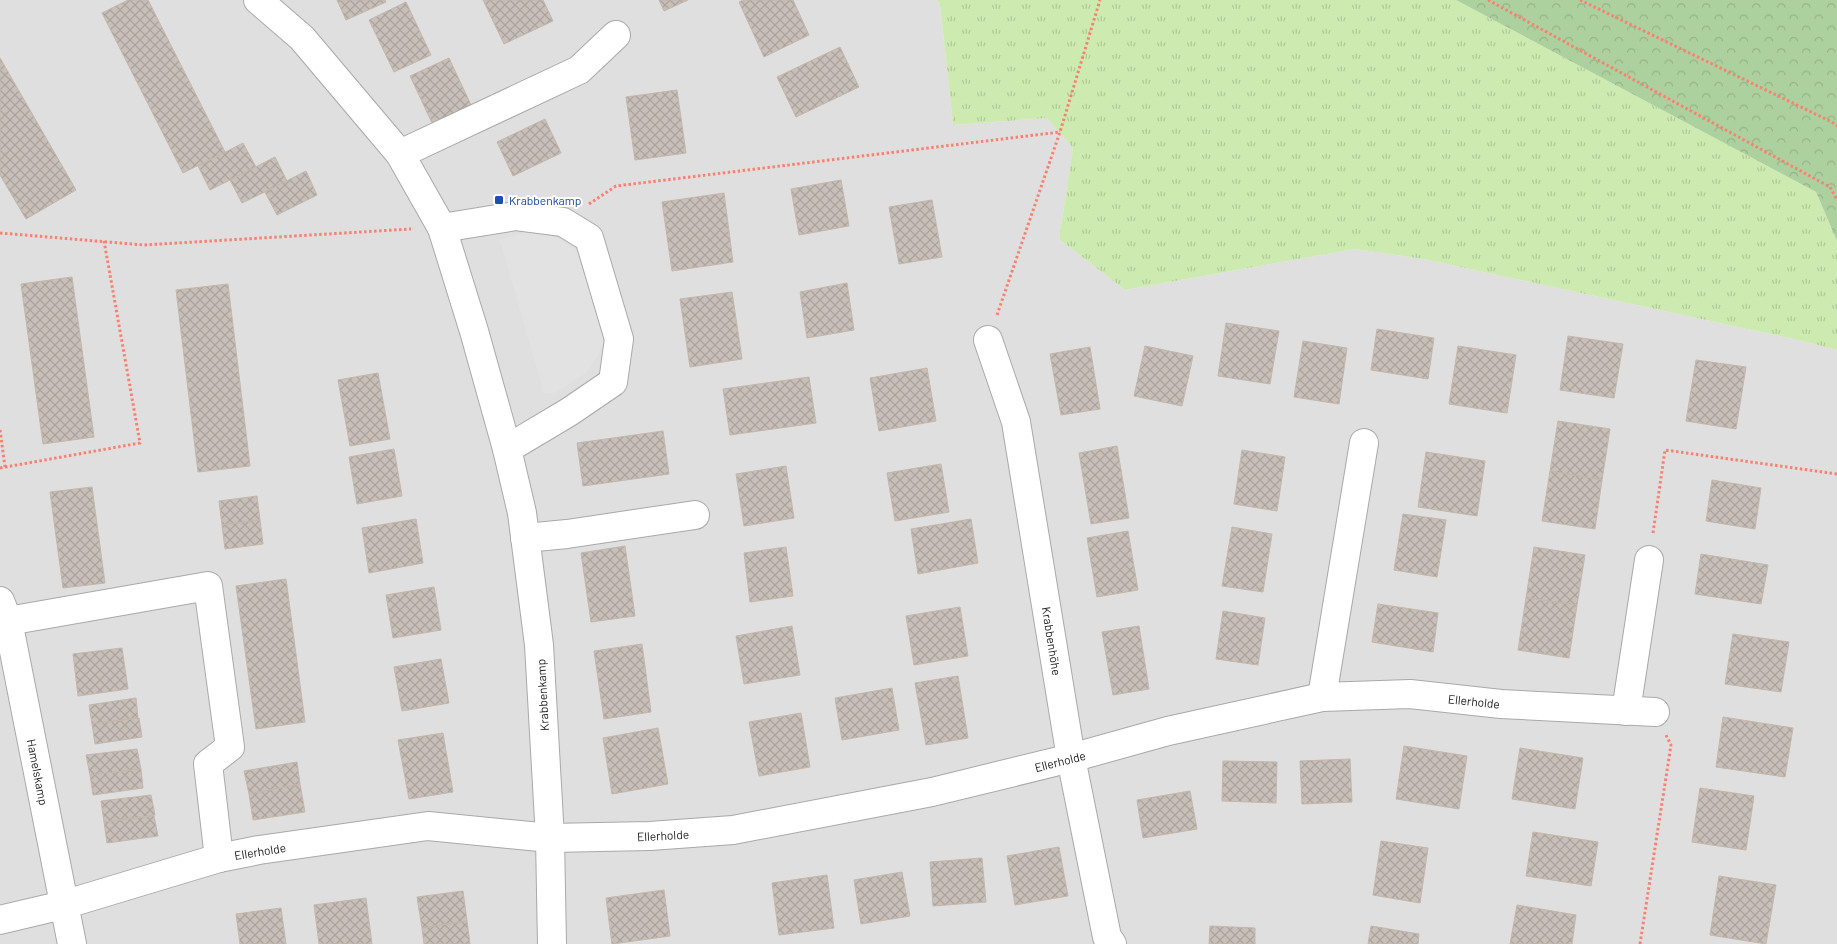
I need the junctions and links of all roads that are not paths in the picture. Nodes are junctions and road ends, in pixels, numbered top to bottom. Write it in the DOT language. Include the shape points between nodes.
graph roads {
  1 [pos="258,0"];
  2 [pos="616,35"];
  3 [pos="400,154"];
  4 [pos="442,228"];
  5 [pos="988,340"];
  6 [pos="1364,443"];
  7 [pos="507,449"];
  8 [pos="695,515"];
  9 [pos="525,538"];
  10 [pos="1649,560"];
  11 [pos="4,611"];
  12 [pos="1322,697"];
  13 [pos="1626,711"];
  14 [pos="1655,712"];
  15 [pos="1072,758"];
  16 [pos="550,838"];
  17 [pos="219,858"];
  18 [pos="63,905"];
  19 [pos="0,920"];
  20 [pos="72,944"];
  21 [pos="552,944"];
  22 [pos="1112,944"];
  1 -- 3 [label="street, Krabbenkamp" via="302,38"];
  2 -- 3 [label="street" via="579,70"];
  3 -- 4 [label="street, Krabbenkamp"];
  4 -- 7 [label="street, Krabbenkamp"];
  4 -- 7 [label="street" via="516,216 563,222 589,238 619,339 613,382"];
  5 -- 15 [label="street, Krabbenhöhe" via="1016,422"];
  6 -- 12 [label="street"];
  7 -- 9 [label="street, Krabbenkamp"];
  8 -- 9 [label="street"];
  9 -- 16 [label="street, Krabbenkamp" via="539,645"];
  10 -- 13 [label="street"];
  11 -- 17 [label="street" via="208,586 230,747 208,764"];
  11 -- 18 [label="street, Hamelskamp"];
  12 -- 13 [label="street, Ellerholde" via="1410,694 1501,704"];
  12 -- 15 [label="street, Ellerholde" via="1178,729"];
  13 -- 14 [label="street, Ellerholde"];
  15 -- 16 [label="street, Ellerholde" via="932,792 733,830"];
  15 -- 22 [label="street, Krabbenhöhe" via="1107,936"];
  16 -- 17 [label="street, Ellerholde" via="428,826"];
  16 -- 21 [label="street, Krabbenkamp"];
  17 -- 18 [label="street, Ellerholde"];
  18 -- 19 [label="street, Ellerholde"];
  18 -- 20 [label="street, Hamelskamp"];
}
